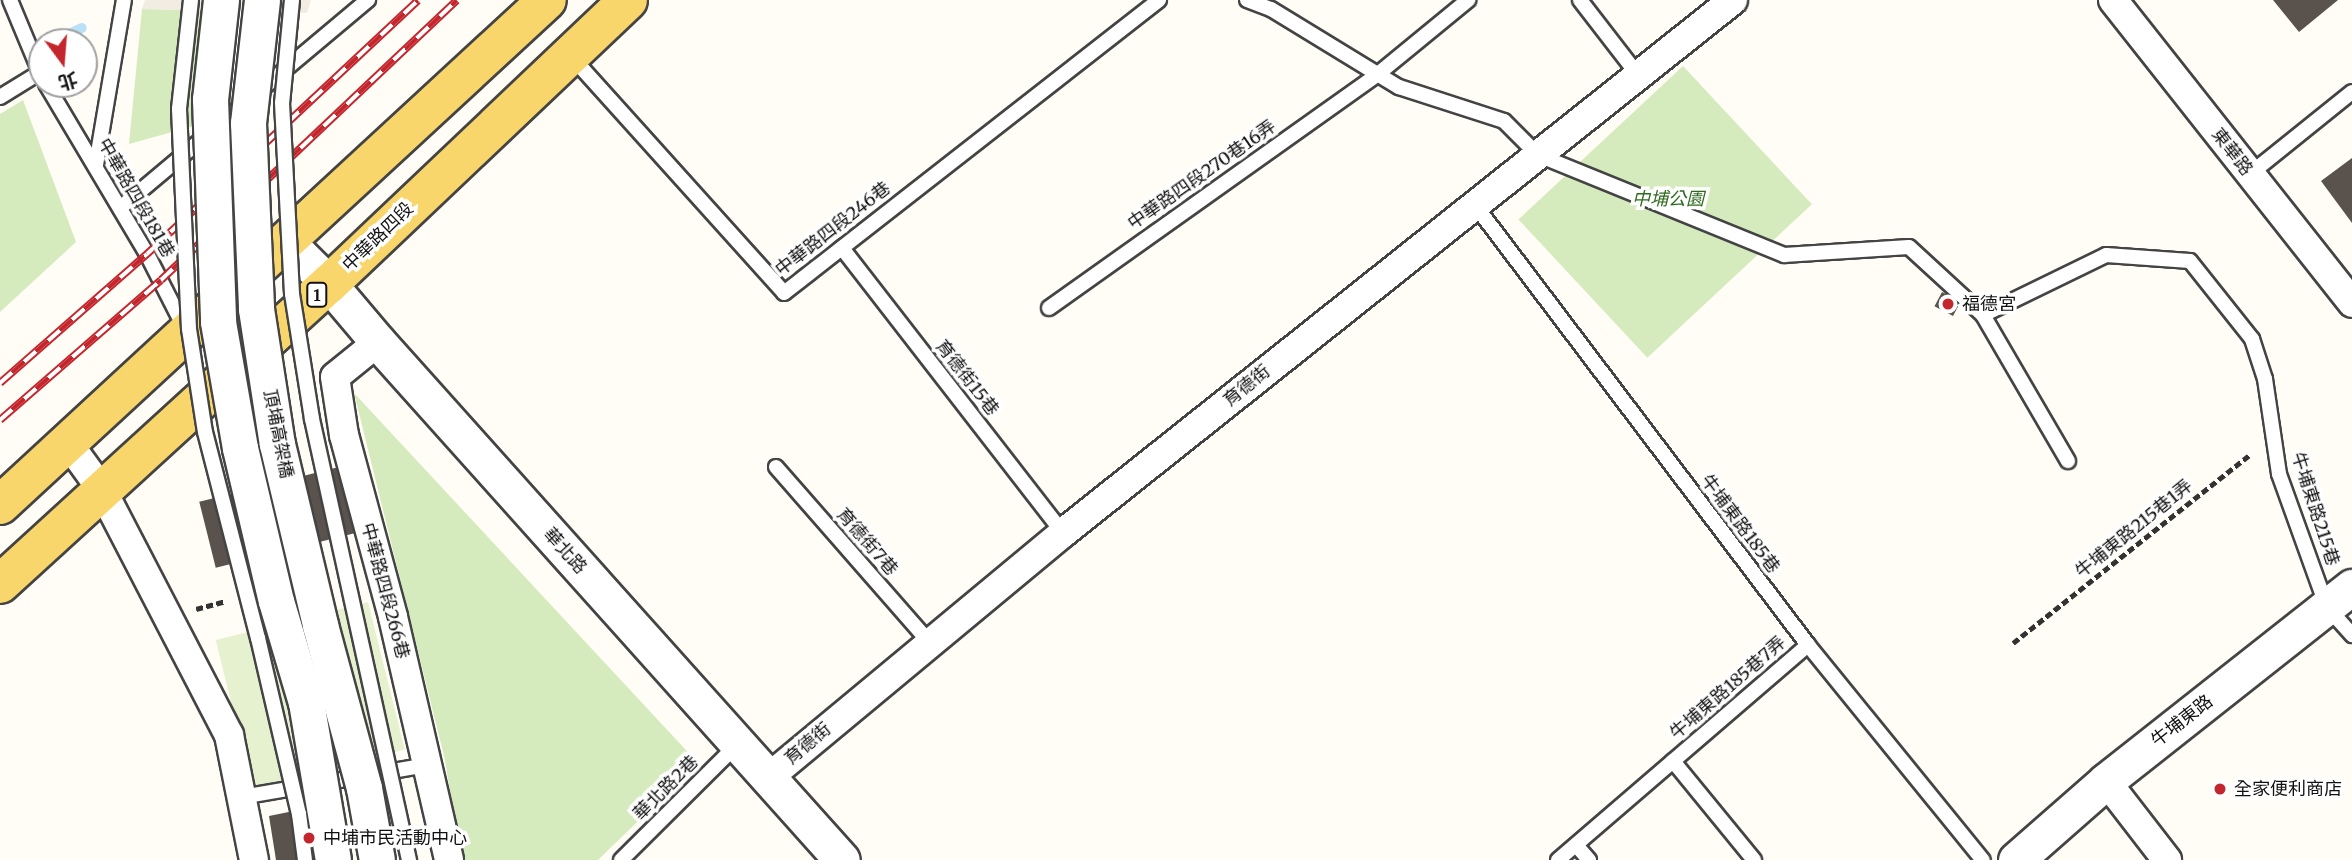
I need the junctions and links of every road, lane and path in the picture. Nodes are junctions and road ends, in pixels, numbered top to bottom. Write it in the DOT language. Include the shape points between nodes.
graph roads {
  1 [pos="10,0"];
  2 [pos="124,0"];
  3 [pos="191,0"];
  4 [pos="221,0"];
  5 [pos="262,0"];
  6 [pos="292,0"];
  7 [pos="351,0"];
  8 [pos="368,0"];
  9 [pos="547,0"];
  10 [pos="628,0"];
  11 [pos="1159,0"];
  12 [pos="1247,0"];
  13 [pos="1468,0"];
  14 [pos="1580,0"];
  15 [pos="1732,0"];
  16 [pos="2113,0"];
  17 [pos="349,17"];
  18 [pos="28,43"];
  19 [pos="569,54"];
  20 [pos="1378,74"];
  21 [pos="1638,75"];
  22 [pos="28,85"];
  23 [pos="2352,92"];
  24 [pos="0,97"];
  25 [pos="55,98"];
  26 [pos="1538,155"];
  27 [pos="96,165"];
  28 [pos="2250,174"];
  29 [pos="1475,205"];
  30 [pos="120,208"];
  31 [pos="287,242"];
  32 [pos="842,248"];
  33 [pos="329,284"];
  34 [pos="2352,303"];
  35 [pos="1049,308"];
  36 [pos="1983,315"];
  37 [pos="187,334"];
  38 [pos="378,342"];
  39 [pos="2273,436"];
  40 [pos="68,443"];
  41 [pos="2068,461"];
  42 [pos="776,467"];
  43 [pos="102,490"];
  44 [pos="0,505"];
  45 [pos="1063,533"];
  46 [pos="0,584"];
  47 [pos="2339,597"];
  48 [pos="2352,635"];
  49 [pos="930,643"];
  50 [pos="2013,643"];
  51 [pos="1808,645"];
  52 [pos="737,744"];
  53 [pos="1673,761"];
  54 [pos="428,765"];
  55 [pos="768,778"];
  56 [pos="2106,781"];
  57 [pos="242,797"];
  58 [pos="1576,845"];
  59 [pos="254,860"];
  60 [pos="304,860"];
  61 [pos="333,860"];
  62 [pos="377,860"];
  63 [pos="409,860"];
  64 [pos="449,860"];
  65 [pos="621,860"];
  66 [pos="842,860"];
  67 [pos="1558,860"];
  68 [pos="1589,860"];
  69 [pos="1754,860"];
  70 [pos="1983,860"];
  71 [pos="2016,860"];
  72 [pos="2167,860"];
  1 -- 18 [label="lane, 中華路四段181巷"];
  2 -- 27 [label="lane"];
  3 -- 60 [label="lane, bridge" via="179,109 189,329 205,432 299,814"];
  4 -- 61 [label="street, bridge" via="210,99 218,322 240,448 276,601 306,702"];
  5 -- 62 [label="street, 頂埔高架橋, bridge" via="248,123 256,309 278,444 364,788"];
  6 -- 63 [label="lane, 頂埔高架橋, bridge" via="282,103 292,294 312,419"];
  7 -- 17 [label="lane"];
  8 -- 17 [label="lane"];
  9 -- 31 [label="main road"];
  10 -- 19 [label="main road, 中華路四段 / 1"];
  11 -- 32 [label="lane, 中華路四段246巷"];
  12 -- 20 [label="lane" via="1271,9"];
  13 -- 20 [label="lane, 中華路四段270巷16弄"];
  14 -- 21 [label="lane"];
  15 -- 21 [label="street, 育德街"];
  16 -- 28 [label="street, 東華路"];
  17 -- 30 [label="lane"];
  19 -- 32 [label="lane, 中華路四段246巷" via="783,293"];
  19 -- 33 [label="main road, 中華路四段 / 1"];
  20 -- 26 [label="lane" via="1399,87 1504,121"];
  20 -- 35 [label="lane, 中華路四段270巷16弄"];
  21 -- 26 [label="street, 育德街"];
  22 -- 24 [label="lane"];
  23 -- 28 [label="lane"];
  25 -- 27 [label="lane, 中華路四段181巷"];
  26 -- 29 [label="street, 育德街"];
  26 -- 36 [label="lane" via="1784,255 1909,247"];
  27 -- 30 [label="lane, 中華路四段181巷"];
  28 -- 34 [label="street, 東華路"];
  29 -- 45 [label="street, 育德街"];
  29 -- 51 [label="lane, 牛埔東路185巷"];
  30 -- 37 [label="lane, 中華路四段181巷"];
  31 -- 33 [label="street, 華北路"];
  31 -- 37 [label="main road"];
  32 -- 45 [label="lane, 育德街15巷"];
  33 -- 38 [label="street, 華北路"];
  33 -- 43 [label="main road, 中華路四段 / 1"];
  36 -- 39 [label="lane, 牛埔東路215巷" via="2106,255 2190,261 2252,339 2265,379"];
  36 -- 41 [label="lane"];
  37 -- 40 [label="main road"];
  38 -- 52 [label="street, 華北路"];
  38 -- 54 [label="street, 中華路四段266巷" via="335,377 344,435"];
  39 -- 47 [label="lane, 牛埔東路215巷" via="2279,474"];
  39 -- 50 [label="path, 牛埔東路215巷1弄"];
  40 -- 43 [label="street"];
  40 -- 44 [label="main road"];
  42 -- 49 [label="lane, 育德街7巷"];
  43 -- 46 [label="main road, 中華路四段 / 1"];
  43 -- 57 [label="street" via="229,735"];
  45 -- 49 [label="street, 育德街"];
  47 -- 48 [label="lane"];
  47 -- 56 [label="street, 牛埔東路"];
  49 -- 55 [label="street, 育德街"];
  51 -- 53 [label="lane, 牛埔東路185巷7弄"];
  51 -- 70 [label="lane, 牛埔東路185巷"];
  52 -- 55 [label="street, 華北路"];
  52 -- 65 [label="lane, 華北路2巷"];
  53 -- 58 [label="lane, 牛埔東路185巷7弄"];
  53 -- 69 [label="lane, 牛埔東路185巷7弄"];
  54 -- 57 [label="lane"];
  54 -- 64 [label="street, 中華路四段266巷"];
  55 -- 66 [label="street, 華北路"];
  56 -- 71 [label="street, 牛埔東路"];
  56 -- 72 [label="street"];
  57 -- 59 [label="street"];
  58 -- 67 [label="lane, 牛埔東路185巷7弄"];
  58 -- 68 [label="lane"];
}
